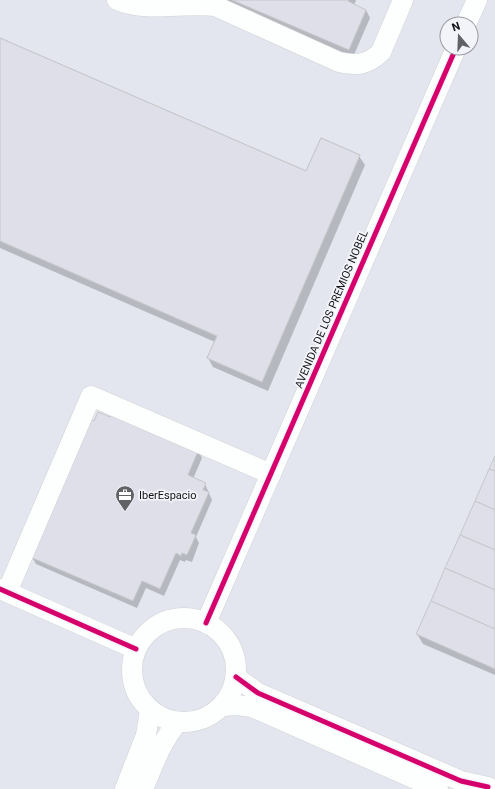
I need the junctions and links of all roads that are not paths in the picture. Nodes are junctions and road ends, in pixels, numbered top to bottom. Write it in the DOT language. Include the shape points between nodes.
graph roads {
  1 [pos="117,0"];
  2 [pos="403,0"];
  3 [pos="477,0"];
  4 [pos="470,16"];
  5 [pos="453,56"];
  6 [pos="271,474"];
  7 [pos="3,591"];
  8 [pos="206,623"];
  9 [pos="136,649"];
  10 [pos="236,677"];
  11 [pos="222,706"];
  12 [pos="150,710"];
  13 [pos="178,722"];
  14 [pos="490,786"];
  15 [pos="124,789"];
  16 [pos="143,789"];
  17 [pos="438,789"];
  1 -- 2 [label="street" via="141,7 201,4 216,6 339,62 351,65 365,63 381,52"];
  3 -- 4 [label="street"];
  5 -- 6 [label="street, AVENIDA DE LOS PREMIOS NOBEL"];
  6 -- 7 [label="street" via="91,396"];
  6 -- 8 [label="street, AVENIDA DE LOS PREMIOS NOBEL"];
  7 -- 9 [label="street"];
  8 -- 9 [label="street" via="189,618 174,619 158,625 144,636"];
  8 -- 10 [label="street" via="219,631 229,643 235,659"];
  9 -- 12 [label="street" via="132,666 133,683 138,696"];
  10 -- 11 [label="street" via="232,691"];
  10 -- 14 [label="street" via="258,694 461,782"];
  11 -- 13 [label="street" via="206,718"];
  11 -- 17 [label="street" via="252,707"];
  12 -- 13 [label="street"];
  12 -- 15 [label="street" via="146,736"];
  13 -- 16 [label="street" via="163,743"];
}
